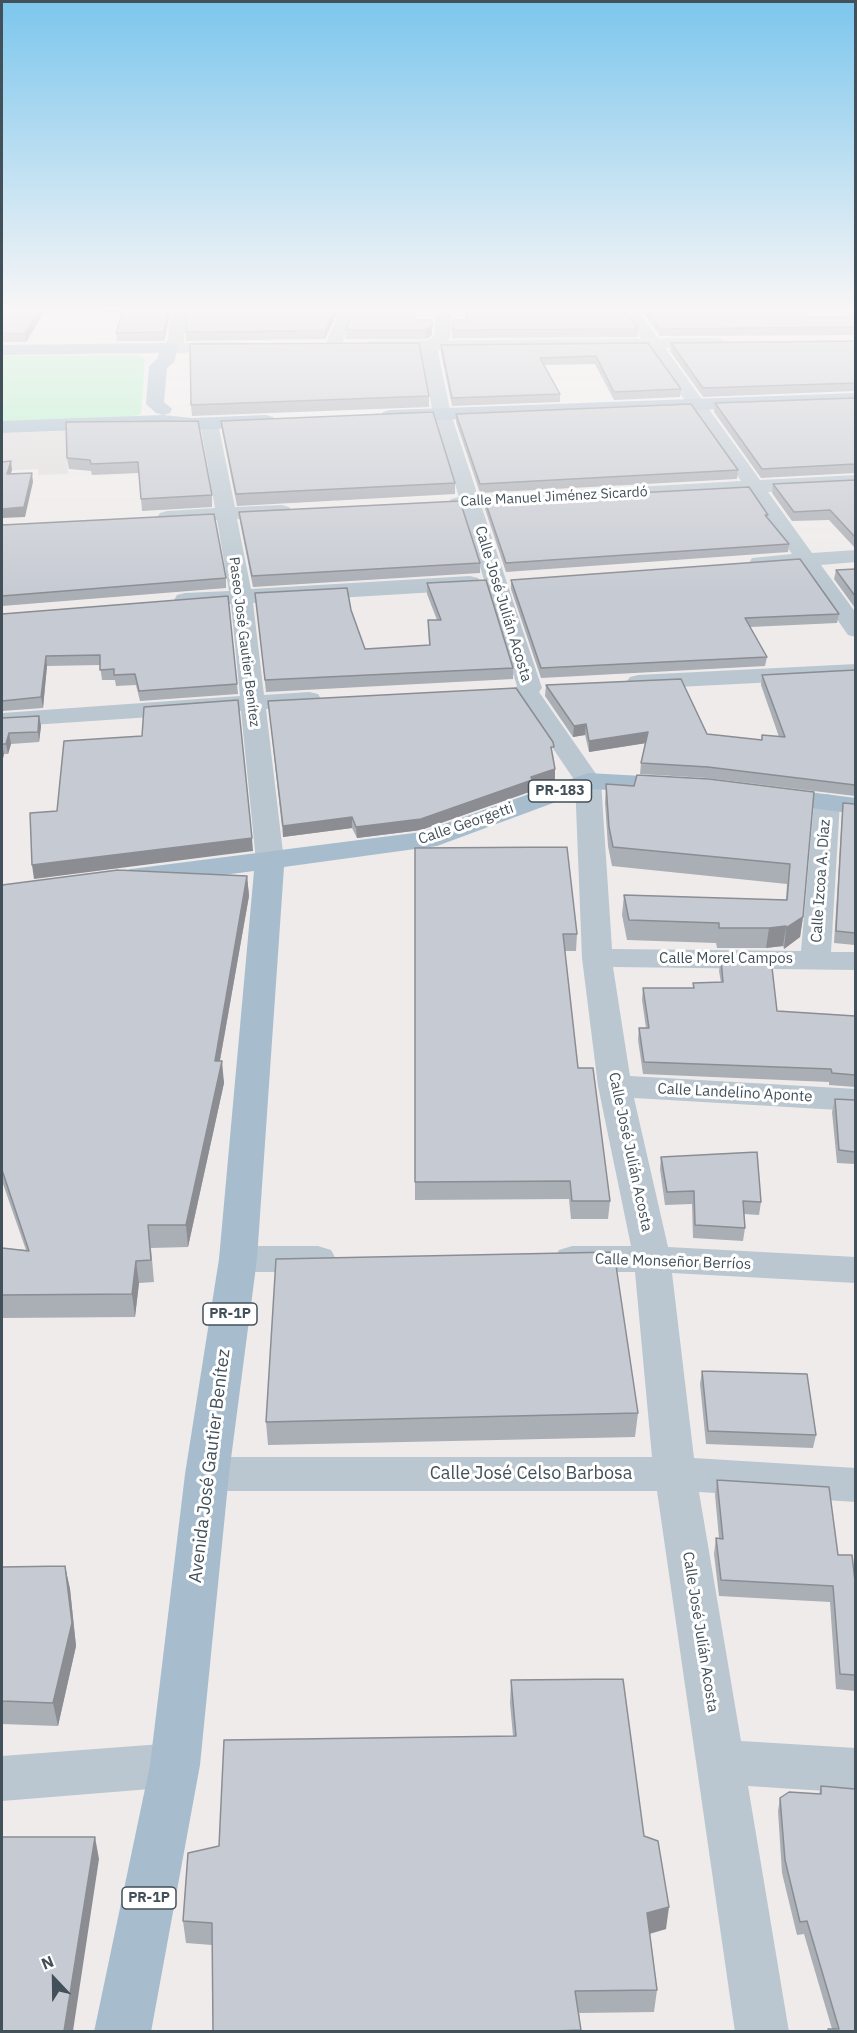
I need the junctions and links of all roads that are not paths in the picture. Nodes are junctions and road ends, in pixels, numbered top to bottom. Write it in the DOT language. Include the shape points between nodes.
graph roads {
  1 [pos="155,404"];
  2 [pos="440,404"];
  3 [pos="695,404"];
  4 [pos="698,404"];
  5 [pos="442,414"];
  6 [pos="163,415"];
  7 [pos="372,417"];
  8 [pos="279,421"];
  9 [pos="209,423"];
  10 [pos="2,427"];
  11 [pos="855,481"];
  12 [pos="754,485"];
  13 [pos="471,502"];
  14 [pos="436,504"];
  15 [pos="296,510"];
  16 [pos="225,513"];
  17 [pos="143,518"];
  18 [pos="855,556"];
  19 [pos="804,560"];
  20 [pos="745,564"];
  21 [pos="508,581"];
  22 [pos="242,596"];
  23 [pos="162,602"];
  24 [pos="855,630"];
  25 [pos="855,671"];
  26 [pos="612,684"];
  27 [pos="335,698"];
  28 [pos="253,702"];
  29 [pos="2,720"];
  30 [pos="588,781"];
  31 [pos="707,788"];
  32 [pos="740,792"];
  33 [pos="827,802"];
  34 [pos="855,806"];
  35 [pos="270,861"];
  36 [pos="105,881"];
  37 [pos="597,958"];
  38 [pos="815,959"];
  39 [pos="855,961"];
  40 [pos="615,1086"];
  41 [pos="855,1100"];
  42 [pos="238,1259"];
  43 [pos="356,1259"];
  44 [pos="534,1259"];
  45 [pos="652,1259"];
  46 [pos="855,1270"];
  47 [pos="207,1474"];
  48 [pos="675,1474"];
  49 [pos="855,1485"];
  50 [pos="720,1762"];
  51 [pos="175,1765"];
  52 [pos="855,1771"];
  53 [pos="2,1779"];
  54 [pos="122,2031"];
  55 [pos="762,2031"];
  1 -- 6 [label="main road"];
  2 -- 5 [label="street, Calle José Julián Acosta"];
  3 -- 4 [label="main road"];
  3 -- 5 [label="main road"];
  3 -- 12 [label="street"];
  5 -- 7 [label="main road"];
  5 -- 13 [label="street, Calle José Julián Acosta"];
  6 -- 9 [label="main road"];
  6 -- 10 [label="main road"];
  8 -- 9 [label="main road"];
  9 -- 16 [label="street, Paseo José Gautier Benítez"];
  11 -- 12 [label="street, Calle Manuel Jiménez Sicardó"];
  12 -- 13 [label="street, Calle Manuel Jiménez Sicardó"];
  12 -- 19 [label="street"];
  13 -- 14 [label="street, Calle Manuel Jiménez Sicardó"];
  13 -- 21 [label="street, Calle José Julián Acosta"];
  15 -- 16 [label="street"];
  16 -- 17 [label="street"];
  16 -- 22 [label="street, Paseo José Gautier Benítez"];
  18 -- 19 [label="street"];
  19 -- 20 [label="street"];
  19 -- 24 [label="street"];
  21 -- 22 [label="street"];
  21 -- 30 [label="street, Calle José Julián Acosta" via="526,691"];
  22 -- 23 [label="street"];
  22 -- 28 [label="street, Paseo José Gautier Benítez"];
  25 -- 26 [label="street"];
  27 -- 28 [label="street"];
  28 -- 29 [label="street"];
  28 -- 35 [label="street, Paseo José Gautier Benítez"];
  30 -- 31 [label="main road, Calle Georgetti / PR-183"];
  30 -- 35 [label="main road, Calle Georgetti / PR-183" via="427,840"];
  30 -- 37 [label="street, Calle José Julián Acosta"];
  32 -- 33 [label="main road"];
  33 -- 34 [label="main road"];
  33 -- 38 [label="street, Calle Izcoa A. Díaz"];
  35 -- 36 [label="main road, Calle Georgetti / PR-183"];
  35 -- 42 [label="main road, Avenida José Gautier Benítez / PR-1P"];
  37 -- 38 [label="street, Calle Morel Campos"];
  37 -- 40 [label="street, Calle José Julián Acosta"];
  38 -- 39 [label="street, Calle Morel Campos"];
  40 -- 41 [label="street, Calle Landelino Aponte"];
  40 -- 45 [label="street, Calle José Julián Acosta"];
  42 -- 43 [label="street"];
  42 -- 47 [label="main road, Avenida José Gautier Benítez / PR-1P"];
  44 -- 45 [label="street, Calle Monseñor Berríos"];
  45 -- 46 [label="street, Calle Monseñor Berríos"];
  45 -- 48 [label="street, Calle José Julián Acosta"];
  47 -- 48 [label="street, Calle José Celso Barbosa"];
  47 -- 51 [label="main road, Avenida José Gautier Benítez / PR-1P"];
  48 -- 49 [label="street, Calle José Celso Barbosa"];
  48 -- 50 [label="street, Calle José Julián Acosta"];
  50 -- 52 [label="street"];
  50 -- 55 [label="street, Calle José Julián Acosta"];
  51 -- 53 [label="street"];
  51 -- 54 [label="main road, Avenida José Gautier Benítez / PR-1P"];
}
